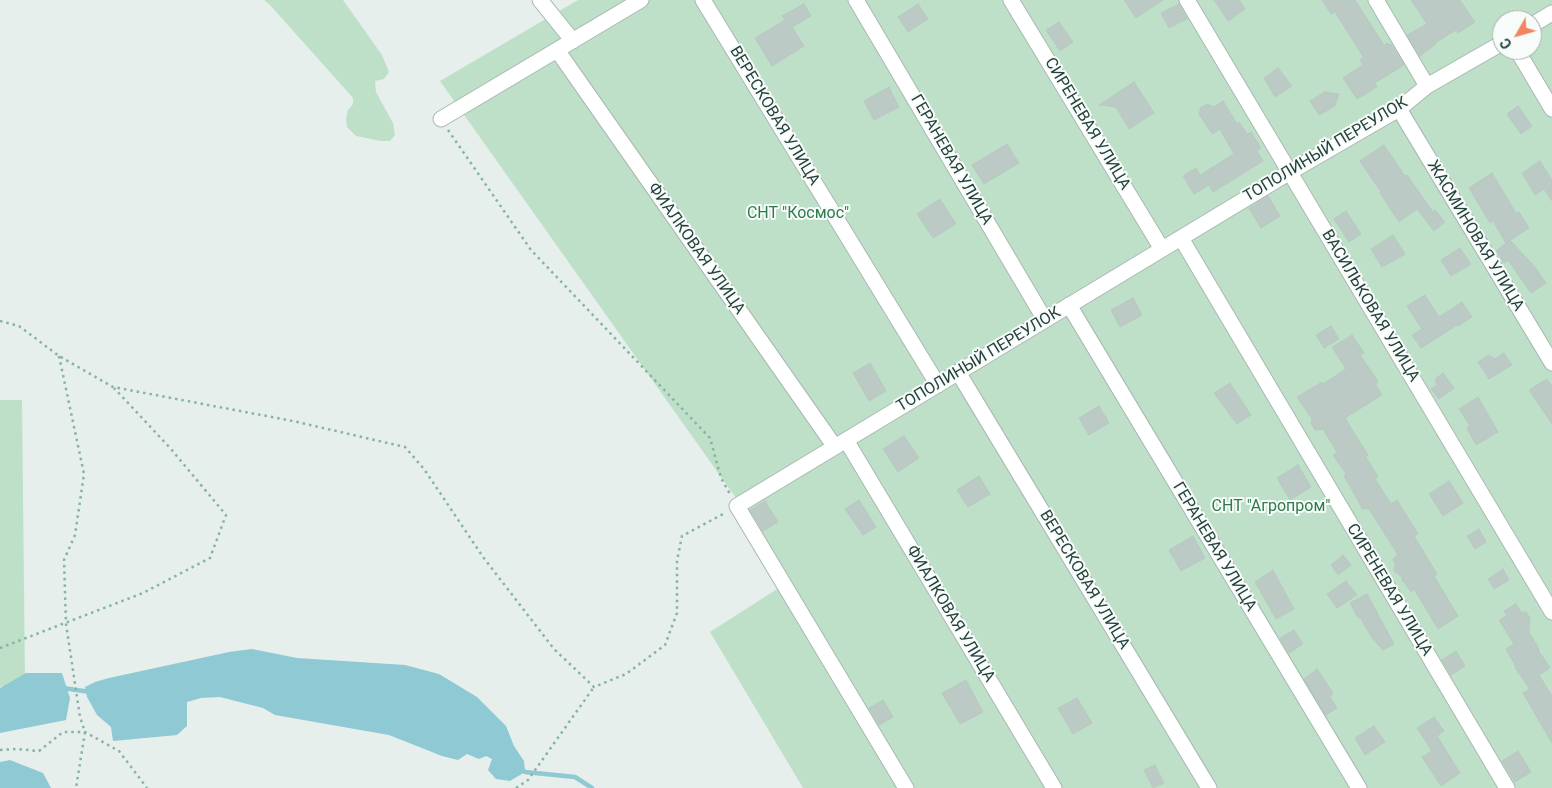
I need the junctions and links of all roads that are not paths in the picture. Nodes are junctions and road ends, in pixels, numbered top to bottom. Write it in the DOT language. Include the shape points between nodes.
graph roads {
  1 [pos="540,0"];
  2 [pos="641,0"];
  3 [pos="703,0"];
  4 [pos="856,0"];
  5 [pos="1011,0"];
  6 [pos="1187,0"];
  7 [pos="1376,0"];
  8 [pos="573,41"];
  9 [pos="1492,49"];
  10 [pos="557,50"];
  11 [pos="1523,60"];
  12 [pos="1427,86"];
  13 [pos="1398,109"];
  14 [pos="1552,109"];
  15 [pos="441,119"];
  16 [pos="1290,172"];
  17 [pos="1180,238"];
  18 [pos="1162,249"];
  19 [pos="1069,305"];
  20 [pos="1045,320"];
  21 [pos="1552,363"];
  22 [pos="958,372"];
  23 [pos="938,385"];
  24 [pos="841,443"];
  25 [pos="1552,612"];
  26 [pos="906,788"];
  27 [pos="1054,788"];
  28 [pos="1209,788"];
  29 [pos="1359,788"];
  30 [pos="1507,788"];
  1 -- 8 [label="lane"];
  2 -- 8 [label="lane"];
  3 -- 23 [label="lane, ВЕРЕСКОВАЯ УЛИЦА"];
  4 -- 20 [label="lane, ГЕРАНЕВАЯ УЛИЦА"];
  5 -- 18 [label="lane, СИРЕНЕВАЯ УЛИЦА"];
  6 -- 16 [label="lane, ВАСИЛЬКОВАЯ УЛИЦА"];
  7 -- 12 [label="lane"];
  8 -- 10 [label="lane"];
  9 -- 12 [label="lane, ТОПОЛИНЫЙ ПЕРЕУЛОК"];
  10 -- 15 [label="lane"];
  10 -- 24 [label="lane, ФИАЛКОВАЯ УЛИЦА"];
  11 -- 14 [label="lane"];
  12 -- 13 [label="lane, ТОПОЛИНЫЙ ПЕРЕУЛОК"];
  13 -- 16 [label="lane, ТОПОЛИНЫЙ ПЕРЕУЛОК"];
  13 -- 21 [label="lane, ЖАСМИНОВАЯ УЛИЦА"];
  16 -- 17 [label="lane, ТОПОЛИНЫЙ ПЕРЕУЛОК"];
  16 -- 25 [label="lane, ВАСИЛЬКОВАЯ УЛИЦА"];
  17 -- 18 [label="lane, ТОПОЛИНЫЙ ПЕРЕУЛОК"];
  17 -- 30 [label="lane, СИРЕНЕВАЯ УЛИЦА"];
  18 -- 19 [label="lane, ТОПОЛИНЫЙ ПЕРЕУЛОК"];
  19 -- 20 [label="lane, ТОПОЛИНЫЙ ПЕРЕУЛОК"];
  19 -- 29 [label="lane, ГЕРАНЕВАЯ УЛИЦА"];
  20 -- 22 [label="lane, ТОПОЛИНЫЙ ПЕРЕУЛОК"];
  22 -- 23 [label="lane, ТОПОЛИНЫЙ ПЕРЕУЛОК"];
  22 -- 28 [label="lane, ВЕРЕСКОВАЯ УЛИЦА"];
  23 -- 24 [label="lane, ТОПОЛИНЫЙ ПЕРЕУЛОК"];
  24 -- 26 [label="lane, ТОПОЛИНЫЙ ПЕРЕУЛОК" via="737,506"];
  24 -- 27 [label="lane, ФИАЛКОВАЯ УЛИЦА"];
}
